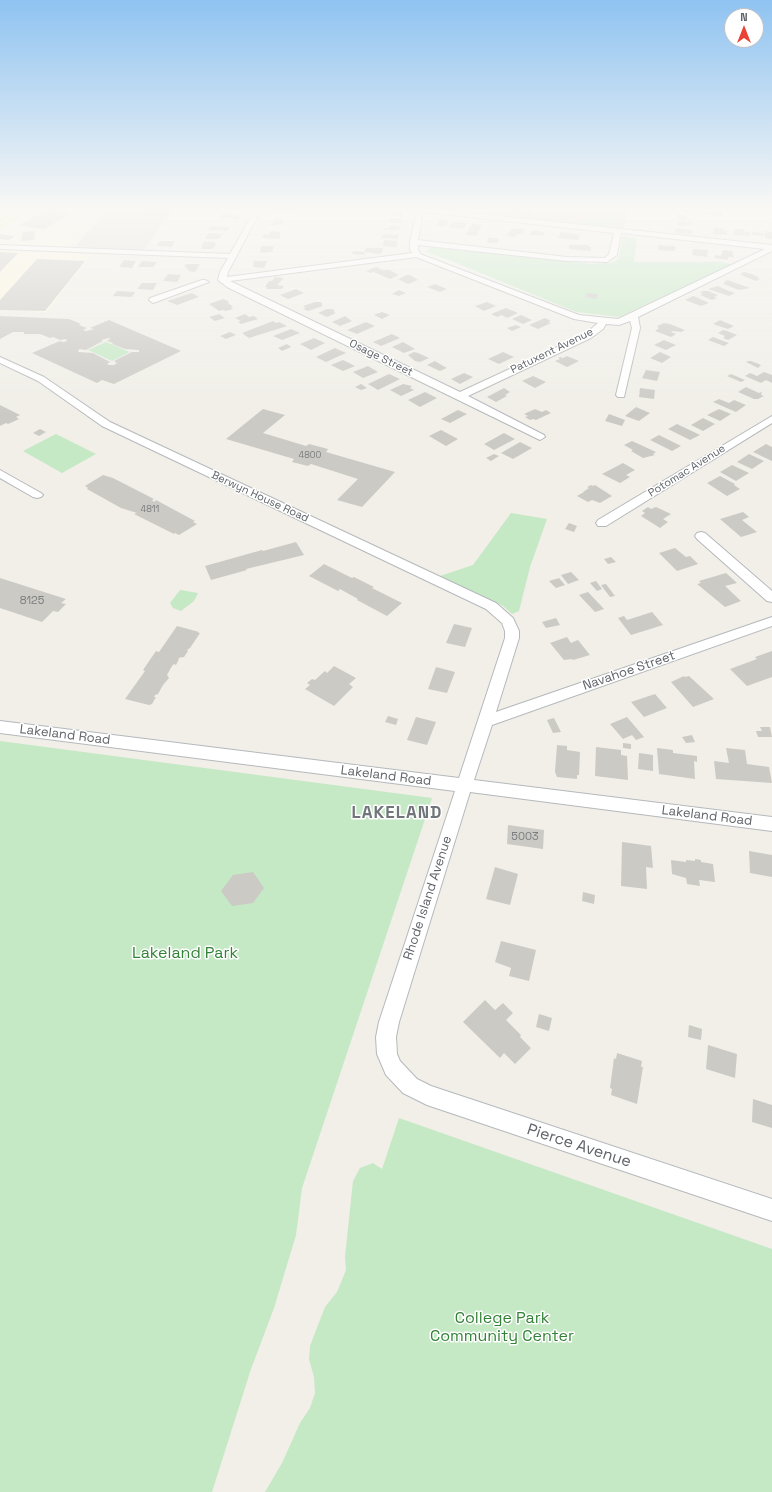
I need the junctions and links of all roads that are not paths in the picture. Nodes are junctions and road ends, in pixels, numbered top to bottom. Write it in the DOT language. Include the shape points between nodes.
graph roads {
  1 [pos="226,276"];
  2 [pos="259,276"];
  3 [pos="470,276"];
  4 [pos="716,276"];
  5 [pos="225,280"];
  6 [pos="205,282"];
  7 [pos="153,300"];
  8 [pos="634,316"];
  9 [pos="603,321"];
  10 [pos="0,360"];
  11 [pos="621,395"];
  12 [pos="460,396"];
  13 [pos="772,419"];
  14 [pos="540,437"];
  15 [pos="0,473"];
  16 [pos="37,495"];
  17 [pos="602,523"];
  18 [pos="701,536"];
  19 [pos="772,598"];
  20 [pos="772,621"];
  21 [pos="512,638"];
  22 [pos="486,721"];
  23 [pos="0,727"];
  24 [pos="464,786"];
  25 [pos="772,824"];
  26 [pos="393,1068"];
  27 [pos="772,1210"];
  1 -- 5 [label="street"];
  2 -- 5 [label="street"];
  3 -- 9 [label="street" via="566,313"];
  4 -- 8 [label="street, Patuxent Avenue"];
  5 -- 6 [label="street" via="216,286"];
  5 -- 6 [label="street" via="212,276"];
  5 -- 12 [label="street, Osage Street"];
  6 -- 7 [label="street"];
  8 -- 9 [label="street, Patuxent Avenue" via="619,322"];
  8 -- 11 [label="street" via="636,328"];
  9 -- 12 [label="street, Patuxent Avenue" via="600,327 588,336"];
  10 -- 21 [label="street, Berwyn House Road" via="41,379 106,424 491,606 508,621"];
  12 -- 14 [label="street, Osage Street"];
  13 -- 17 [label="street, Potomac Avenue"];
  15 -- 16 [label="street"];
  18 -- 19 [label="street"];
  20 -- 22 [label="street, Navahoe Street"];
  21 -- 22 [label="street, Rhode Island Avenue"];
  22 -- 24 [label="street, Rhode Island Avenue"];
  23 -- 24 [label="street, Lakeland Road"];
  24 -- 25 [label="street, Lakeland Road"];
  24 -- 26 [label="street, Rhode Island Avenue" via="389,1022 387,1054"];
  26 -- 27 [label="street, Pierce Avenue" via="410,1086 427,1095"];
}
